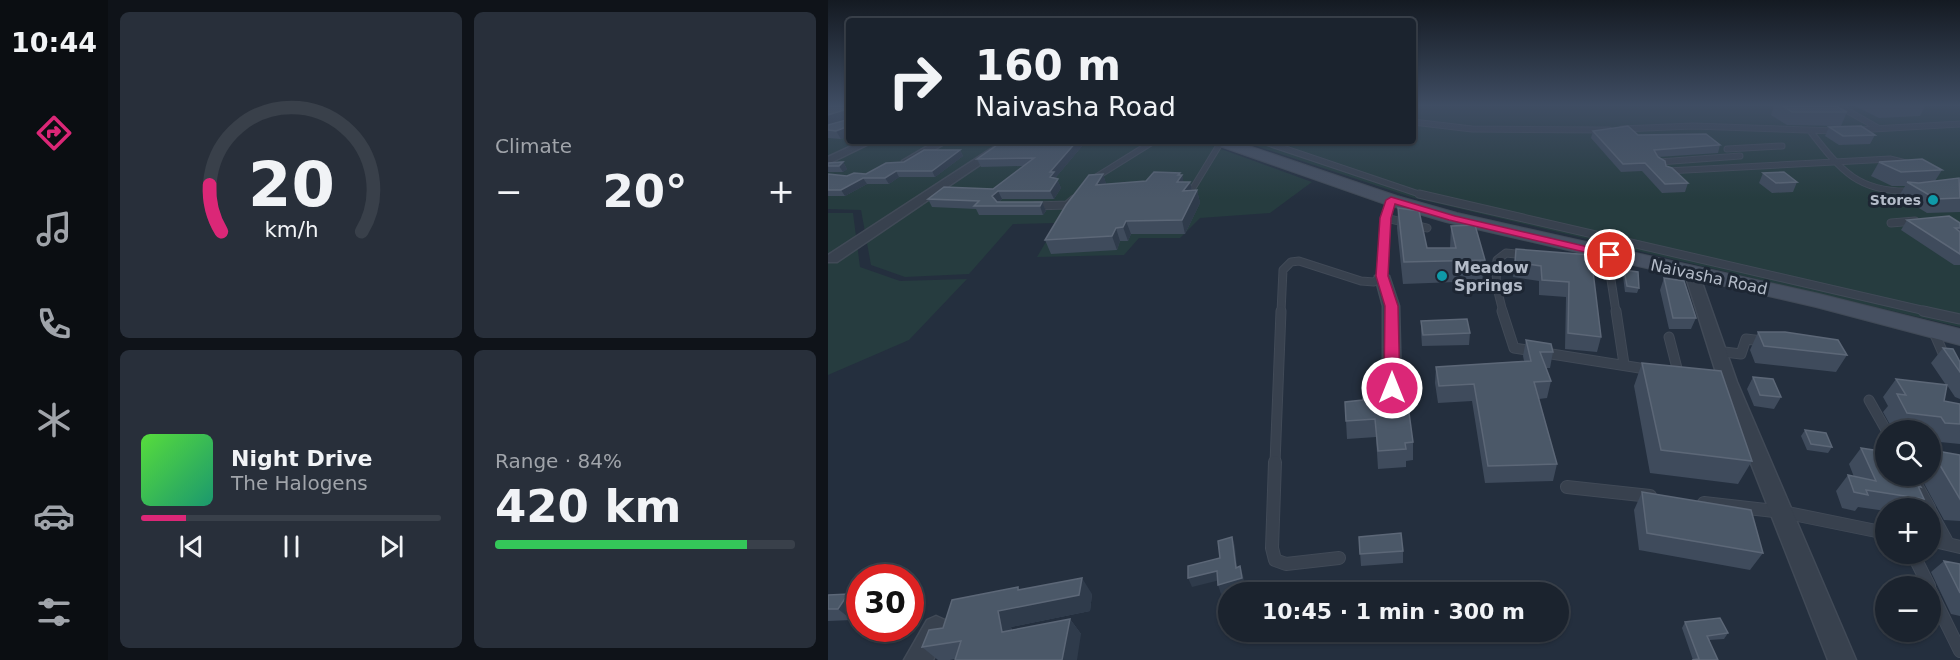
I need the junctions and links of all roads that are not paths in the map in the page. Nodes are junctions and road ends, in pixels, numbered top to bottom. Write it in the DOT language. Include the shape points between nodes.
graph roads {
  1 [pos="1815,137"];
  2 [pos="864,144"];
  3 [pos="939,144"];
  4 [pos="1005,144"];
  5 [pos="1149,144"];
  6 [pos="1218,144"];
  7 [pos="1227,144"];
  8 [pos="1271,144"];
  9 [pos="1782,146"];
  10 [pos="1740,156"];
  11 [pos="828,161"];
  12 [pos="1659,162"];
  13 [pos="1834,162"];
  14 [pos="902,164"];
  15 [pos="1760,166"];
  16 [pos="1917,167"];
  17 [pos="1666,171"];
  18 [pos="1086,184"];
  19 [pos="1193,188"];
  20 [pos="1924,191"];
  21 [pos="1080,193"];
  22 [pos="1027,206"];
  23 [pos="1388,209"];
  24 [pos="1927,219"];
  25 [pos="1891,223"];
  26 [pos="1427,228"];
  27 [pos="1533,256"];
  28 [pos="832,259"];
  29 [pos="1609,267"];
  30 [pos="1692,274"];
  31 [pos="1382,276"];
  32 [pos="1960,320"];
  33 [pos="1933,330"];
  34 [pos="1669,337"];
  35 [pos="1960,337"];
  36 [pos="1779,343"];
  37 [pos="1716,351"];
  38 [pos="1623,364"];
  39 [pos="1950,369"];
  40 [pos="1657,371"];
  41 [pos="1668,374"];
  42 [pos="1392,388"];
  43 [pos="1869,400"];
  44 [pos="1880,420"];
  45 [pos="1567,487"];
  46 [pos="1658,497"];
  47 [pos="1692,501"];
  48 [pos="1783,512"];
  49 [pos="1875,531"];
  50 [pos="1941,531"];
  51 [pos="1941,541"];
  52 [pos="1947,542"];
  53 [pos="1960,547"];
  54 [pos="1339,558"];
  55 [pos="1941,611"];
  56 [pos="936,629"];
  57 [pos="1960,651"];
  58 [pos="918,660"];
  59 [pos="1842,660"];
  1 -- 13 [label="lane"];
  2 -- 11 [label="street"];
  3 -- 14 [label="street"];
  4 -- 28 [label="street"];
  5 -- 18 [label="lane"];
  6 -- 19 [label="lane"];
  7 -- 23 [label="main road, Naivasha Road"];
  8 -- 32 [label="lane" via="1421,195"];
  9 -- 10 [label="lane" via="1727,150"];
  10 -- 12 [label="lane"];
  10 -- 15 [label="lane"];
  13 -- 15 [label="lane"];
  13 -- 16 [label="lane" via="1890,159"];
  13 -- 20 [label="lane" via="1879,191"];
  15 -- 17 [label="lane"];
  21 -- 22 [label="lane" via="1067,205"];
  23 -- 26 [label="lane"];
  23 -- 30 [label="main road, Naivasha Road" via="1453,218"];
  23 -- 31 [label="lane"];
  24 -- 25 [label="lane"];
  27 -- 38 [label="lane" via="1502,254 1498,260 1496,290 1514,348"];
  29 -- 38 [label="lane"];
  30 -- 33 [label="main road, Naivasha Road"];
  30 -- 37 [label="street"];
  31 -- 42 [label="street" via="1391,306"];
  31 -- 54 [label="lane" via="1374,282 1361,281 1299,261 1291,262 1283,270 1272,548 1275,560 1286,564"];
  33 -- 35 [label="main road, Naivasha Road"];
  33 -- 39 [label="lane"];
  34 -- 41 [label="lane" via="1684,377"];
  36 -- 37 [label="lane" via="1746,339 1741,354"];
  37 -- 48 [label="street" via="1723,382"];
  38 -- 40 [label="lane"];
  43 -- 44 [label="lane"];
  45 -- 46 [label="lane"];
  47 -- 48 [label="lane"];
  48 -- 49 [label="lane"];
  48 -- 59 [label="street"];
  50 -- 52 [label="lane"];
  51 -- 52 [label="lane"];
  52 -- 53 [label="lane"];
  55 -- 57 [label="lane"];
  56 -- 58 [label="street"];
}
